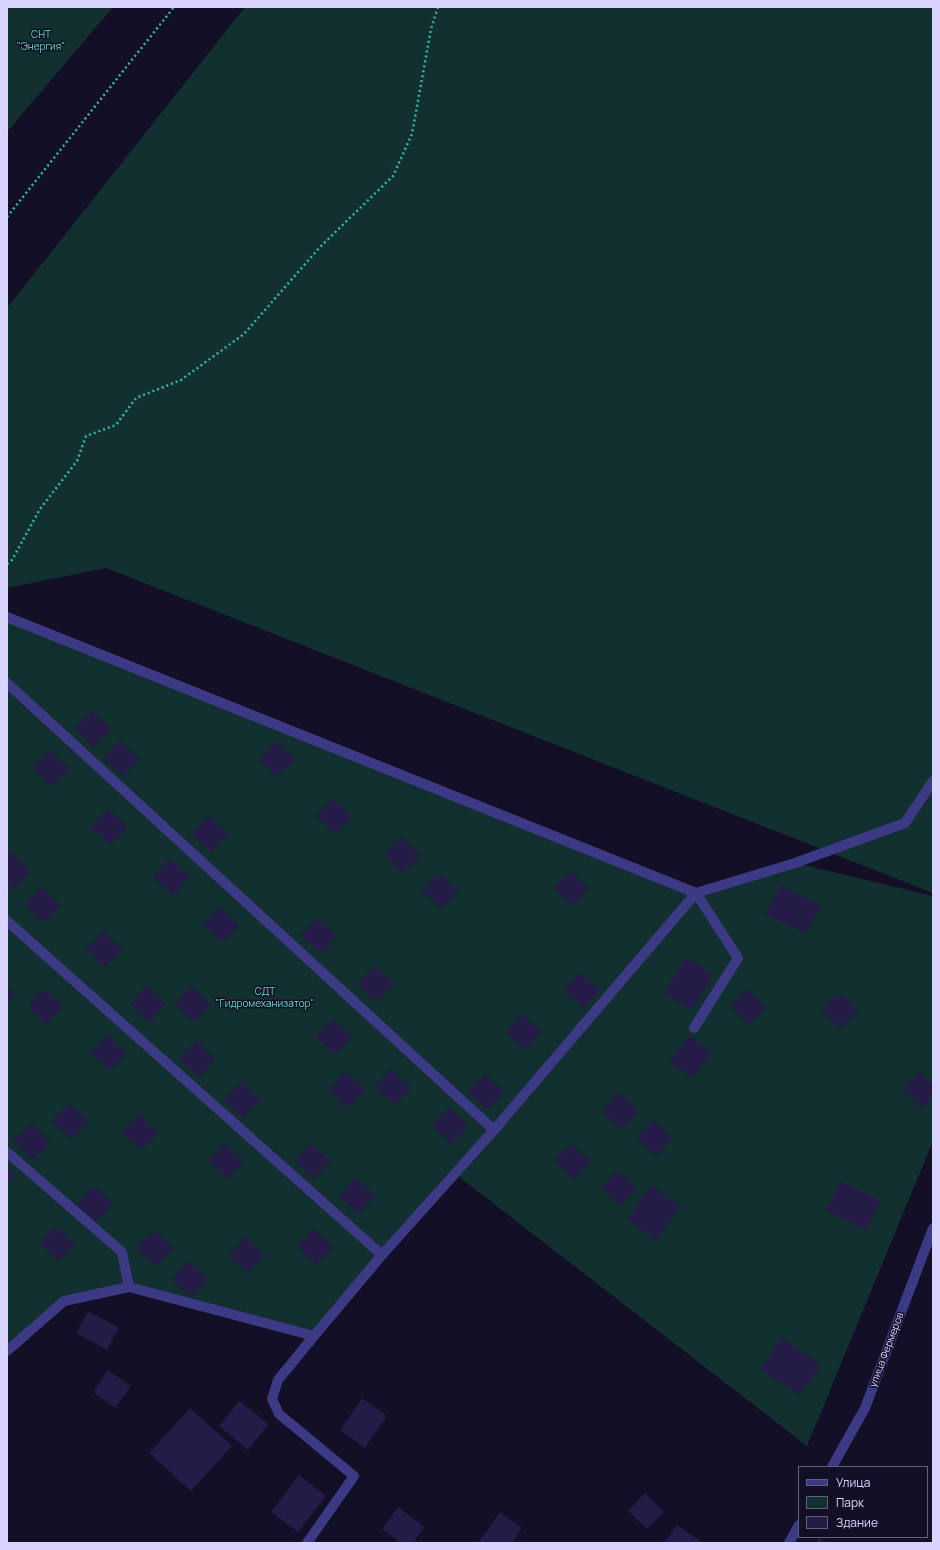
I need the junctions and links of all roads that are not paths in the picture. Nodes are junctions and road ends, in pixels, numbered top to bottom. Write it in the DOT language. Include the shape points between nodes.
graph roads {
  1 [pos="7,617"];
  2 [pos="7,683"];
  3 [pos="933,781"];
  4 [pos="696,893"];
  5 [pos="7,921"];
  6 [pos="694,1028"];
  7 [pos="494,1130"];
  8 [pos="7,1152"];
  9 [pos="933,1228"];
  10 [pos="382,1255"];
  11 [pos="129,1287"];
  12 [pos="314,1336"];
  13 [pos="7,1351"];
  14 [pos="833,1466"];
  15 [pos="798,1527"];
  16 [pos="307,1543"];
  17 [pos="789,1543"];
  1 -- 4 [label="street"];
  2 -- 7 [label="street"];
  3 -- 4 [label="street" via="905,823 795,862"];
  4 -- 6 [label="street" via="738,958"];
  4 -- 7 [label="street"];
  5 -- 10 [label="street"];
  7 -- 10 [label="street"];
  8 -- 11 [label="street" via="122,1252"];
  9 -- 14 [label="street, улица Фермеров" via="865,1408"];
  10 -- 12 [label="street"];
  11 -- 12 [label="street"];
  11 -- 13 [label="street" via="64,1301"];
  12 -- 16 [label="street" via="278,1380 272,1399 279,1414 354,1476"];
  15 -- 17 [label="street"];
}
